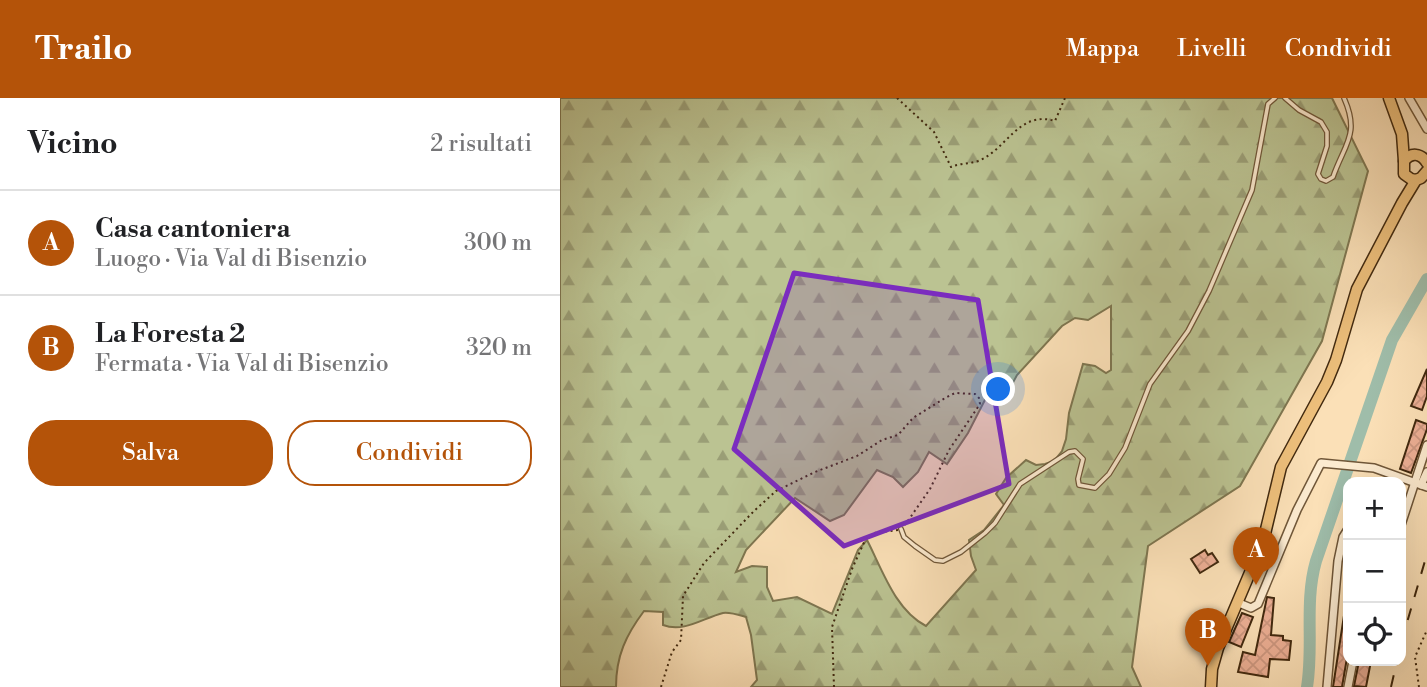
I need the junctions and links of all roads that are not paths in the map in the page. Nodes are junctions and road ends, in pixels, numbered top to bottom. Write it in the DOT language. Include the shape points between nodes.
graph roads {
  1 [pos="1275,98"];
  2 [pos="1285,98"];
  3 [pos="1344,98"];
  4 [pos="1389,98"];
  5 [pos="1409,98"];
  6 [pos="1427,129"];
  7 [pos="1402,134"];
  8 [pos="1424,157"];
  9 [pos="1404,161"];
  10 [pos="1427,171"];
  11 [pos="1412,178"];
  12 [pos="1427,445"];
  13 [pos="1427,472"];
  14 [pos="1421,485"];
  15 [pos="1406,515"];
  16 [pos="901,529"];
  17 [pos="1343,537"];
  18 [pos="1239,603"];
  19 [pos="1352,666"];
  20 [pos="1211,687"];
  21 [pos="1327,687"];
  22 [pos="1348,687"];
  1 -- 16 [label="lane" via="1268,104 1252,190 1209,291 1188,331 1150,384 1125,448 1101,484 1096,488 1079,485 1083,459 1069,452 1020,484 985,533 943,561 915,547"];
  2 -- 3 [label="lane" via="1321,122 1327,132 1318,174 1326,181 1333,177 1353,125"];
  4 -- 7 [label="main road"];
  5 -- 6 [label="street"];
  7 -- 8 [label="main road"];
  7 -- 9 [label="main road"];
  8 -- 9 [label="main road" via="1410,155"];
  9 -- 11 [label="main road" via="1403,170"];
  10 -- 11 [label="main road"];
  11 -- 18 [label="main road" via="1357,289 1327,382 1281,467 1268,524"];
  12 -- 14 [label="street"];
  13 -- 14 [label="street"];
  14 -- 15 [label="street"];
  14 -- 18 [label="street" via="1374,468 1321,463 1258,604 1251,608"];
  17 -- 21 [label="street"];
  18 -- 20 [label="main road" via="1212,669"];
  19 -- 22 [label="street"];
}
